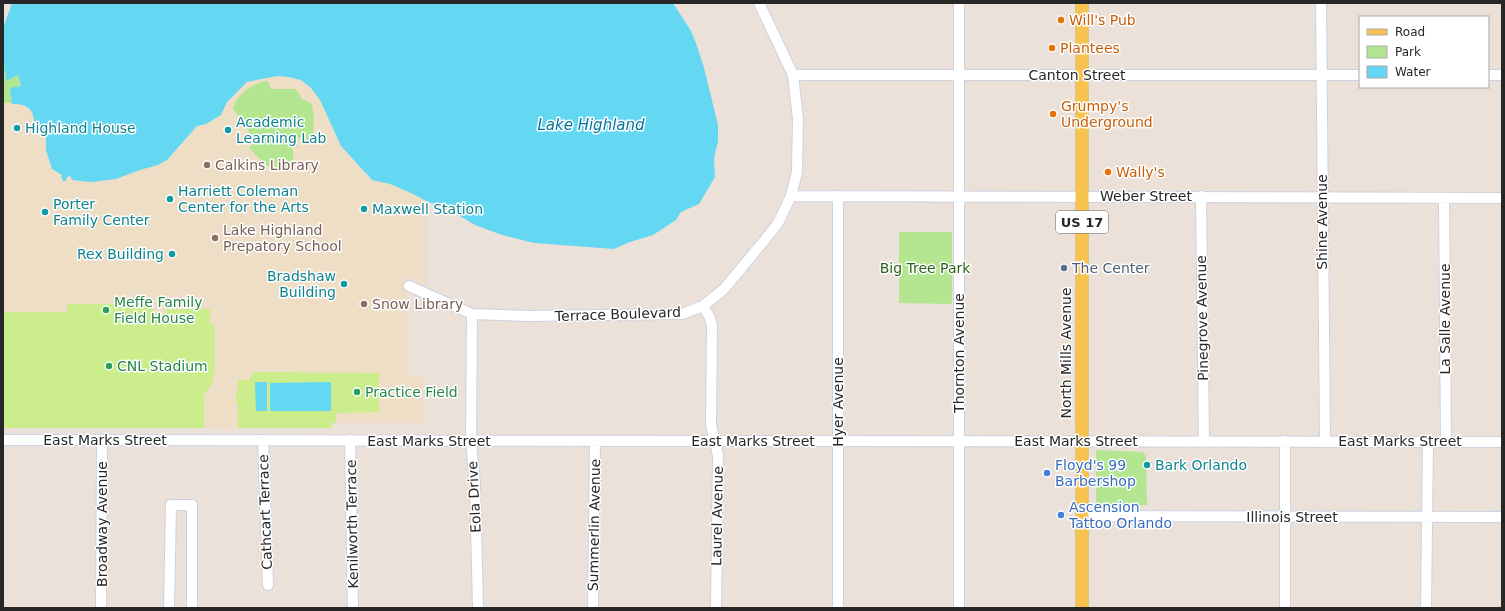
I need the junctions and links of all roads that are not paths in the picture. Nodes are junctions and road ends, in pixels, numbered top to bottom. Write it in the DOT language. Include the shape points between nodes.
graph roads {
  1 [pos="759,3"];
  2 [pos="959,3"];
  3 [pos="1082,3"];
  4 [pos="1321,3"];
  5 [pos="958,74"];
  6 [pos="793,75"];
  7 [pos="1082,75"];
  8 [pos="1322,75"];
  9 [pos="1359,75"];
  10 [pos="1489,75"];
  11 [pos="1502,75"];
  12 [pos="791,196"];
  13 [pos="838,196"];
  14 [pos="1082,196"];
  15 [pos="1201,196"];
  16 [pos="959,197"];
  17 [pos="1322,197"];
  18 [pos="1444,198"];
  19 [pos="1502,198"];
  20 [pos="409,286"];
  21 [pos="703,306"];
  22 [pos="472,314"];
  23 [pos="3,440"];
  24 [pos="102,440"];
  25 [pos="263,440"];
  26 [pos="350,440"];
  27 [pos="471,441"];
  28 [pos="595,441"];
  29 [pos="715,441"];
  30 [pos="838,441"];
  31 [pos="1081,441"];
  32 [pos="1204,441"];
  33 [pos="1285,441"];
  34 [pos="1325,441"];
  35 [pos="1446,441"];
  36 [pos="959,442"];
  37 [pos="1428,442"];
  38 [pos="1502,442"];
  39 [pos="1082,516"];
  40 [pos="1427,516"];
  41 [pos="1502,516"];
  42 [pos="1286,517"];
  43 [pos="268,585"];
  44 [pos="101,608"];
  45 [pos="169,608"];
  46 [pos="192,608"];
  47 [pos="353,608"];
  48 [pos="478,608"];
  49 [pos="593,608"];
  50 [pos="716,608"];
  51 [pos="838,608"];
  52 [pos="959,608"];
  53 [pos="1082,608"];
  54 [pos="1285,608"];
  55 [pos="1426,608"];
  1 -- 6 [label="street, Terrace Boulevard"];
  2 -- 5 [label="street, Thornton Avenue"];
  3 -- 7 [label="main road, North Mills Avenue / US 17"];
  4 -- 8 [label="street, Shine Avenue"];
  5 -- 6 [label="street, Canton Street"];
  5 -- 7 [label="street, Canton Street"];
  5 -- 16 [label="street, Thornton Avenue"];
  6 -- 12 [label="street, Terrace Boulevard" via="798,119 798,149 797,172"];
  7 -- 8 [label="street, Canton Street"];
  7 -- 14 [label="main road, North Mills Avenue / US 17"];
  8 -- 9 [label="street, Canton Street"];
  8 -- 17 [label="street, Shine Avenue"];
  10 -- 11 [label="street"];
  12 -- 13 [label="street, Weber Street"];
  12 -- 21 [label="street, Terrace Boulevard" via="778,223 763,242 724,289"];
  13 -- 16 [label="street, Weber Street"];
  13 -- 30 [label="street, Hyer Avenue"];
  14 -- 15 [label="street, Weber Street"];
  14 -- 16 [label="street, Weber Street"];
  14 -- 31 [label="main road, North Mills Avenue / US 17"];
  15 -- 17 [label="street, Weber Street"];
  15 -- 32 [label="street, Pinegrove Avenue"];
  16 -- 36 [label="street, Thornton Avenue"];
  17 -- 18 [label="street, Weber Street"];
  17 -- 34 [label="street, Shine Avenue"];
  18 -- 19 [label="street, Weber Street"];
  18 -- 35 [label="street, La Salle Avenue"];
  20 -- 22 [label="street, Terrace Boulevard"];
  21 -- 22 [label="street, Terrace Boulevard" via="682,314"];
  21 -- 29 [label="street, Laurel Avenue" via="712,326 711,424"];
  22 -- 27 [label="street, Eola Drive"];
  23 -- 24 [label="street, East Marks Street"];
  24 -- 25 [label="street, East Marks Street"];
  24 -- 44 [label="street, Broadway Avenue"];
  25 -- 26 [label="street, East Marks Street"];
  25 -- 43 [label="street, Cathcart Terrace"];
  26 -- 27 [label="street, East Marks Street"];
  26 -- 47 [label="street, Kenilworth Terrace"];
  27 -- 28 [label="street, East Marks Street"];
  27 -- 48 [label="street, Eola Drive"];
  28 -- 29 [label="street, East Marks Street"];
  28 -- 49 [label="street, Summerlin Avenue"];
  29 -- 30 [label="street, East Marks Street"];
  29 -- 50 [label="street, Laurel Avenue" via="718,455"];
  30 -- 36 [label="street, East Marks Street"];
  30 -- 51 [label="street, Hyer Avenue"];
  31 -- 32 [label="street, East Marks Street"];
  31 -- 36 [label="street, East Marks Street"];
  31 -- 39 [label="main road, North Mills Avenue / US 17"];
  32 -- 33 [label="street, East Marks Street"];
  33 -- 34 [label="street, East Marks Street"];
  33 -- 42 [label="street"];
  34 -- 37 [label="street, East Marks Street"];
  35 -- 37 [label="street, East Marks Street"];
  35 -- 38 [label="street, East Marks Street"];
  36 -- 52 [label="street, Thornton Avenue"];
  37 -- 40 [label="street"];
  39 -- 42 [label="street, Illinois Street"];
  39 -- 53 [label="main road, North Mills Avenue / US 17"];
  40 -- 41 [label="street, Illinois Street"];
  40 -- 42 [label="street, Illinois Street"];
  40 -- 55 [label="street"];
  42 -- 54 [label="street"];
  45 -- 46 [label="street" via="171,505 178,505 192,505"];
}
